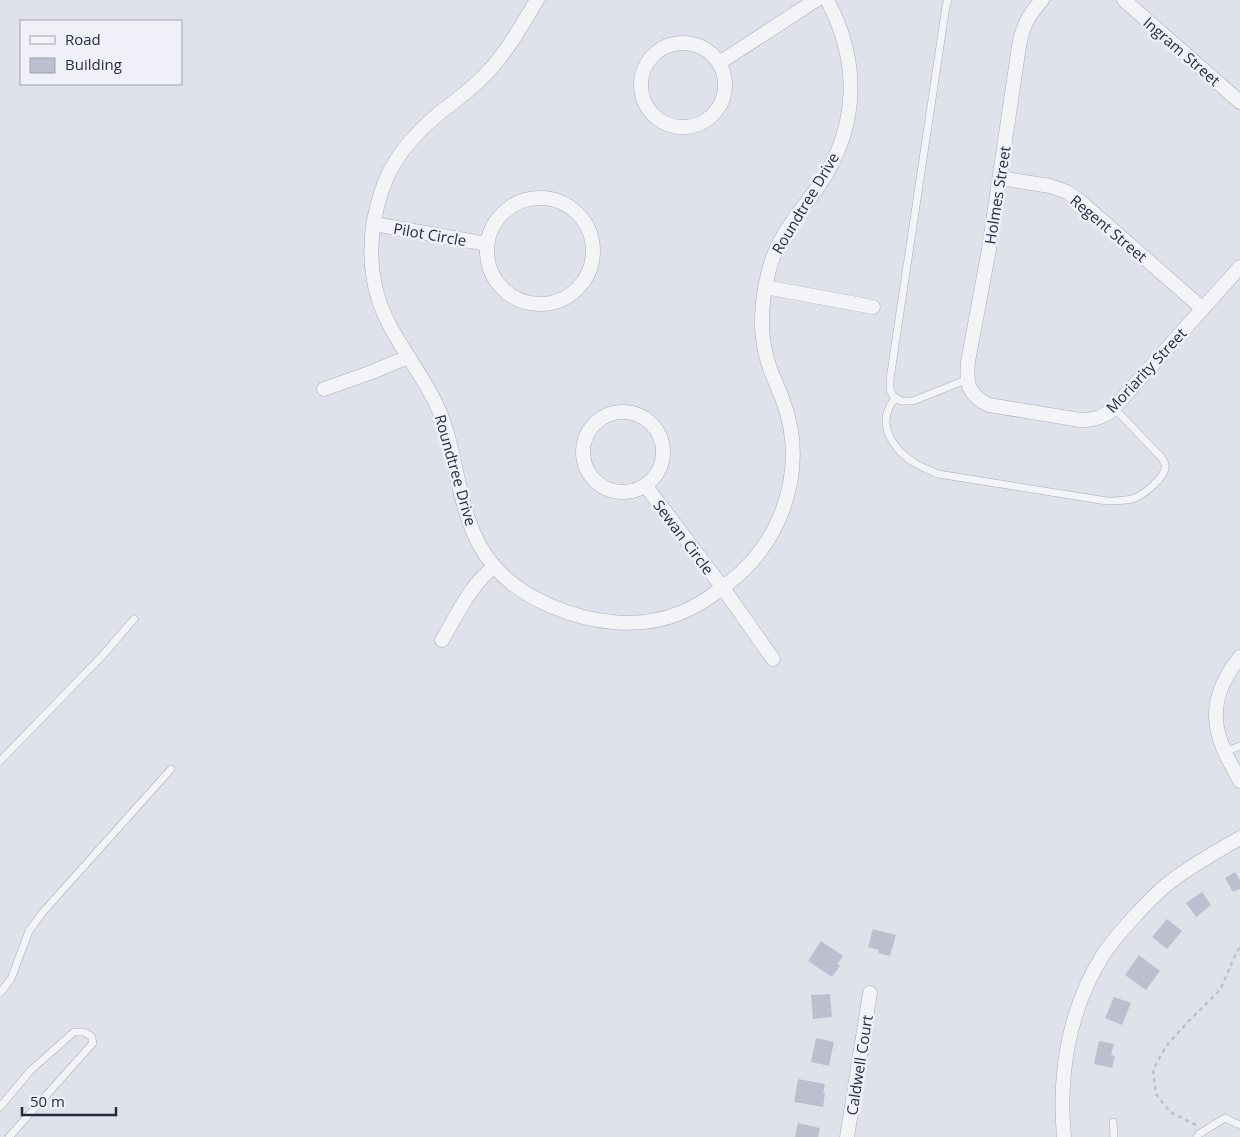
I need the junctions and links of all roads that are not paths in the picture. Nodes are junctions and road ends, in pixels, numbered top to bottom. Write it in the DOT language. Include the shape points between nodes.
graph roads {
  1 [pos="537,0"];
  2 [pos="816,0"];
  3 [pos="827,0"];
  4 [pos="948,0"];
  5 [pos="1042,0"];
  6 [pos="1124,0"];
  7 [pos="719,64"];
  8 [pos="1240,102"];
  9 [pos="1000,178"];
  10 [pos="374,224"];
  11 [pos="487,244"];
  12 [pos="1240,267"];
  13 [pos="765,287"];
  14 [pos="873,307"];
  15 [pos="1203,309"];
  16 [pos="408,357"];
  17 [pos="968,379"];
  18 [pos="324,389"];
  19 [pos="973,394"];
  20 [pos="896,398"];
  21 [pos="1114,408"];
  22 [pos="645,486"];
  23 [pos="494,567"];
  24 [pos="723,588"];
  25 [pos="134,619"];
  26 [pos="442,640"];
  27 [pos="1240,657"];
  28 [pos="773,660"];
  29 [pos="1240,746"];
  30 [pos="1225,752"];
  31 [pos="0,761"];
  32 [pos="171,769"];
  33 [pos="1240,781"];
  34 [pos="1240,838"];
  35 [pos="0,993"];
  36 [pos="870,993"];
  37 [pos="0,1107"];
  38 [pos="1112,1122"];
  39 [pos="1240,1125"];
  40 [pos="9,1137"];
  41 [pos="847,1137"];
  42 [pos="1064,1137"];
  43 [pos="1114,1137"];
  44 [pos="1197,1137"];
  1 -- 10 [label="street, Roundtree Drive" via="489,71 427,124 404,149 382,188"];
  2 -- 7 [label="street"];
  3 -- 13 [label="street, Roundtree Drive" via="843,36 847,55 851,91 847,124 828,171 778,244"];
  4 -- 20 [label="lane" via="890,379 890,389"];
  5 -- 9 [label="street, Holmes Street" via="1022,32"];
  6 -- 8 [label="street, Ingram Street"];
  7 -- 7 [label="street" via="709,53 683,43 656,52 647,62 642,76 644,104 663,123 676,127 690,127 703,122 714,114 725,90"];
  9 -- 15 [label="street, Regent Street" via="1067,192"];
  9 -- 17 [label="street, Holmes Street" via="968,362"];
  10 -- 11 [label="street, Pilot Circle"];
  10 -- 16 [label="street, Roundtree Drive" via="371,254 376,289 385,317"];
  11 -- 11 [label="street, Pilot Circle" via="488,262 494,279 521,301 539,305 557,302 573,294 585,281 592,264 589,230 580,216 566,205 550,199 532,198 516,203 502,213"];
  12 -- 15 [label="street, Moriarity Street"];
  13 -- 14 [label="street"];
  13 -- 24 [label="street, Roundtree Drive" via="765,354 788,416 793,447 792,474 779,518 764,546 748,567"];
  15 -- 21 [label="street, Moriarity Street"];
  16 -- 18 [label="street"];
  16 -- 23 [label="street, Roundtree Drive" via="438,407 467,517"];
  17 -- 19 [label="street, Holmes Street"];
  17 -- 20 [label="lane" via="913,401"];
  19 -- 21 [label="street, Moriarity Street" via="989,405 1080,420 1103,416"];
  20 -- 21 [label="lane" via="887,418 891,441 912,462 924,468 938,474 1107,501 1120,501 1145,493 1165,470 1161,457"];
  22 -- 22 [label="street, Sewan Circle" via="655,476 663,452 654,427 632,413 618,412 606,416 587,434 583,460 588,472 608,490 634,491"];
  22 -- 24 [label="street, Sewan Circle"];
  23 -- 24 [label="street, Roundtree Drive" via="538,600 559,610 614,622 666,618 681,613"];
  23 -- 26 [label="street" via="472,588"];
  24 -- 28 [label="street, Sewan Circle"];
  25 -- 31 [label="lane"];
  27 -- 30 [label="street" via="1222,686 1217,701 1218,734"];
  29 -- 30 [label="lane"];
  30 -- 33 [label="street"];
  32 -- 35 [label="lane" via="43,912 30,931 11,979"];
  34 -- 42 [label="street" via="1168,883 1128,923 1104,954 1076,1013 1068,1044 1063,1076"];
  36 -- 41 [label="street, Caldwell Court"];
  37 -- 40 [label="lane" via="31,1070 74,1032 91,1036 93,1043"];
  38 -- 43 [label="lane"];
  39 -- 44 [label="lane" via="1224,1118"];
}
